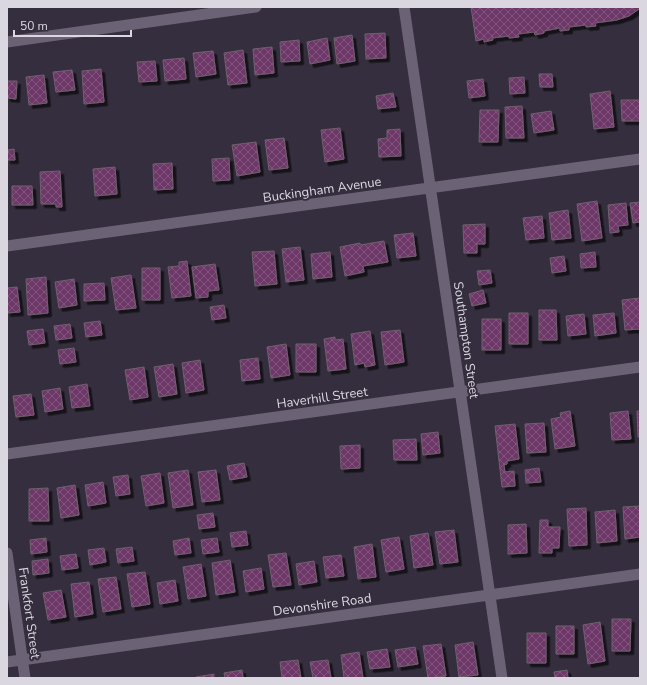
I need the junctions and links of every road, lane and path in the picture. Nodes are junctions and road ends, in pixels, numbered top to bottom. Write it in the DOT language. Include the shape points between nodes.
graph roads {
  1 [pos="256,7"];
  2 [pos="404,7"];
  3 [pos="7,42"];
  4 [pos="640,159"];
  5 [pos="430,188"];
  6 [pos="7,246"];
  7 [pos="640,367"];
  8 [pos="460,392"];
  9 [pos="7,454"];
  10 [pos="7,552"];
  11 [pos="640,574"];
  12 [pos="490,595"];
  13 [pos="23,660"];
  14 [pos="7,662"];
  15 [pos="25,678"];
  16 [pos="502,678"];
  1 -- 3 [label="street"];
  2 -- 5 [label="street, Southampton Street"];
  4 -- 5 [label="street, Buckingham Avenue"];
  5 -- 6 [label="street, Buckingham Avenue"];
  5 -- 8 [label="street, Southampton Street"];
  7 -- 8 [label="street, Haverhill Street"];
  8 -- 9 [label="street, Haverhill Street"];
  8 -- 12 [label="street, Southampton Street"];
  10 -- 13 [label="street, Frankfort Street"];
  11 -- 12 [label="street, Devonshire Road"];
  12 -- 13 [label="street, Devonshire Road"];
  12 -- 16 [label="street, Southampton Street"];
  13 -- 14 [label="street, Devonshire Road"];
  13 -- 15 [label="street, Frankfort Street"];
}
